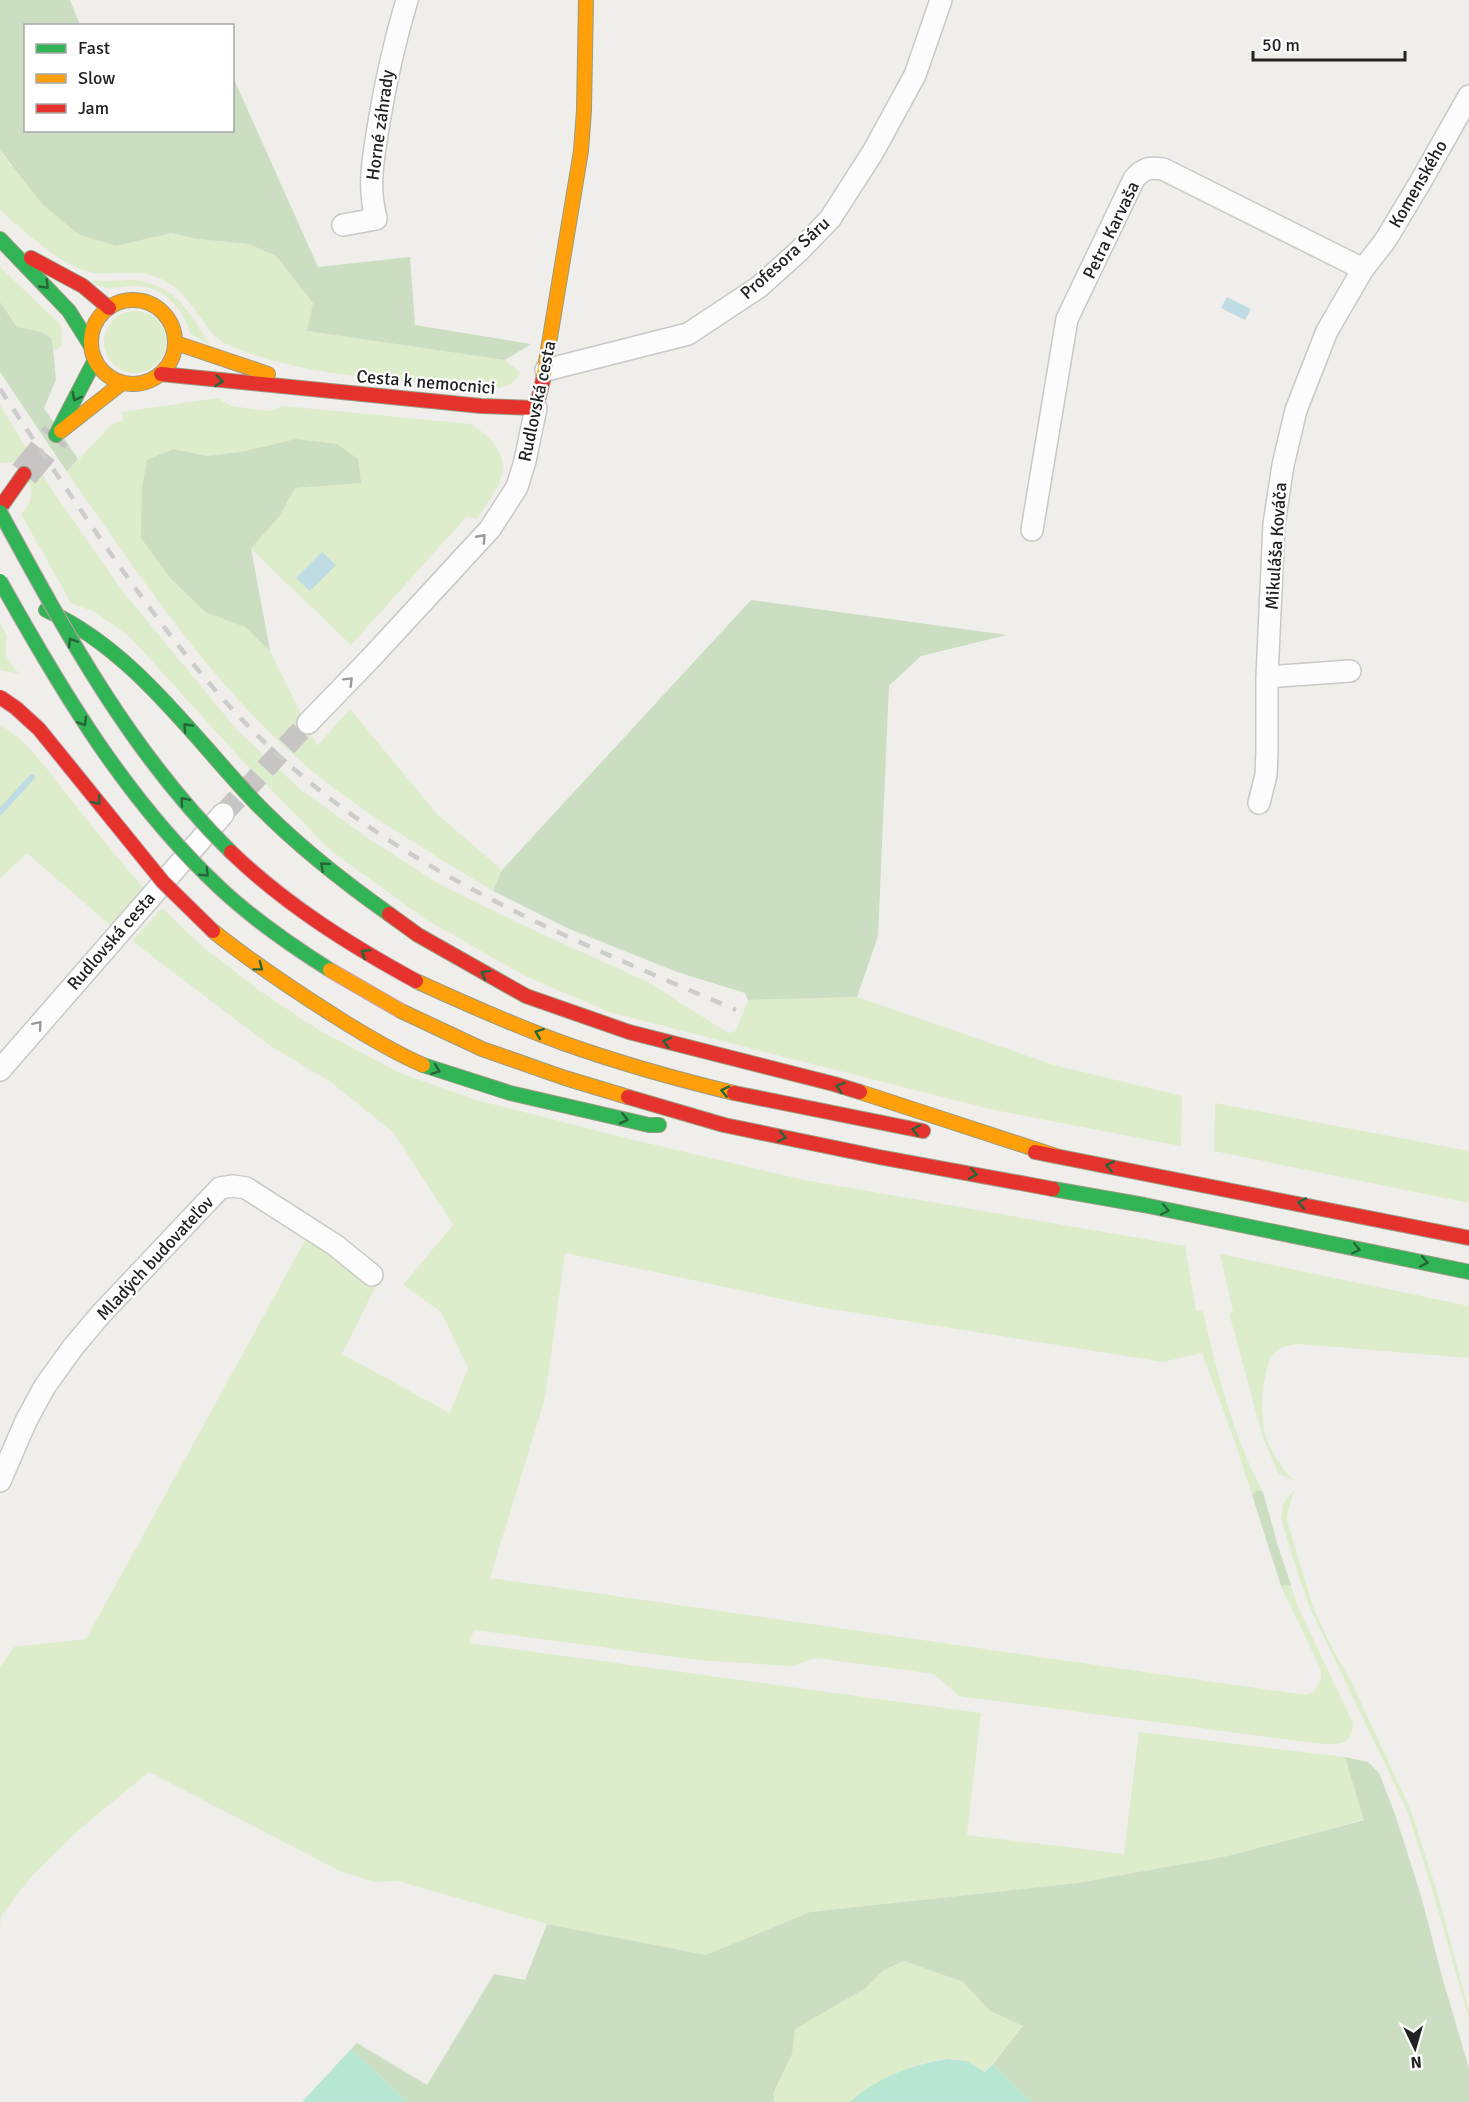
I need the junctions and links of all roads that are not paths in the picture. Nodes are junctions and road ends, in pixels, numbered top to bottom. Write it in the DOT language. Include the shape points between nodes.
graph roads {
  1 [pos="407,0"];
  2 [pos="586,0"];
  3 [pos="941,0"];
  4 [pos="1469,96"];
  5 [pos="343,225"];
  6 [pos="2,241"];
  7 [pos="1363,269"];
  8 [pos="109,308"];
  9 [pos="176,343"];
  10 [pos="91,346"];
  11 [pos="95,360"];
  12 [pos="546,369"];
  13 [pos="161,374"];
  14 [pos="122,383"];
  15 [pos="313,390"];
  16 [pos="537,408"];
  17 [pos="24,474"];
  18 [pos="0,510"];
  19 [pos="1032,530"];
  20 [pos="0,581"];
  21 [pos="0,600"];
  22 [pos="1350,671"];
  23 [pos="1267,677"];
  24 [pos="0,697"];
  25 [pos="308,723"];
  26 [pos="1259,803"];
  27 [pos="223,814"];
  28 [pos="0,1070"];
  29 [pos="724,1125"];
  30 [pos="1056,1156"];
  31 [pos="1469,1238"];
  32 [pos="1469,1272"];
  33 [pos="372,1275"];
  34 [pos="0,1481"];
  1 -- 5 [label="street, Horné záhrady" via="389,66 372,170 371,198 376,218"];
  2 -- 12 [label="main road, Rudlovská cesta" via="581,151"];
  3 -- 12 [label="street, Profesora Sáru" via="915,75 873,152 830,219 799,251 759,287 688,334"];
  4 -- 7 [label="street, Komenského" via="1385,241"];
  6 -- 8 [label="main road" via="82,286"];
  6 -- 10 [label="main road, one-way" via="69,311"];
  7 -- 19 [label="street, Petra Karvaša" via="1163,169 1141,171 1067,318"];
  7 -- 23 [label="street, Mikuláša Kováča" via="1327,331 1308,376 1283,465 1274,524"];
  8 -- 9 [label="main road" via="132,300 151,304 169,320"];
  8 -- 10 [label="main road" via="95,325"];
  9 -- 13 [label="main road" via="172,360"];
  9 -- 15 [label="main road, Cesta k nemocnici"];
  10 -- 11 [label="main road"];
  11 -- 14 [label="main road" via="106,374"];
  11 -- 14 [label="main road, one-way" via="56,435"];
  12 -- 16 [label="main road, Rudlovská cesta"];
  13 -- 14 [label="main road, Cesta k nemocnici" via="143,383"];
  13 -- 15 [label="main road, Cesta k nemocnici, one-way"];
  15 -- 16 [label="main road, Cesta k nemocnici"];
  25 -- 16 [label="street, Rudlovská cesta, one-way" via="490,529 517,487"];
  17 -- 18 [label="main road"];
  30 -- 18 [label="main road, one-way, bridge" via="699,1085 584,1051 500,1018 375,959 290,903 246,867 160,773 121,721 70,639"];
  20 -- 29 [label="main road, one-way, bridge" via="42,656 132,793 222,890 313,961 400,1011 482,1049"];
  30 -- 21 [label="main road, one-way" via="834,1084 629,1032 507,986 418,935 333,874 255,802 122,660 70,621"];
  22 -- 23 [label="street"];
  23 -- 26 [label="street, Mikuláša Kováča" via="1266,775"];
  24 -- 29 [label="main road, one-way, bridge" via="39,729 163,882 213,931 261,969 382,1046 428,1067 501,1091 638,1123"];
  28 -- 27 [label="street, Rudlovská cesta, one-way"];
  29 -- 32 [label="main road, one-way"];
  31 -- 30 [label="main road, one-way"];
  33 -- 34 [label="street, Mladých budovateľov" via="335,1245 246,1188 220,1188 74,1346 40,1395"];
}
